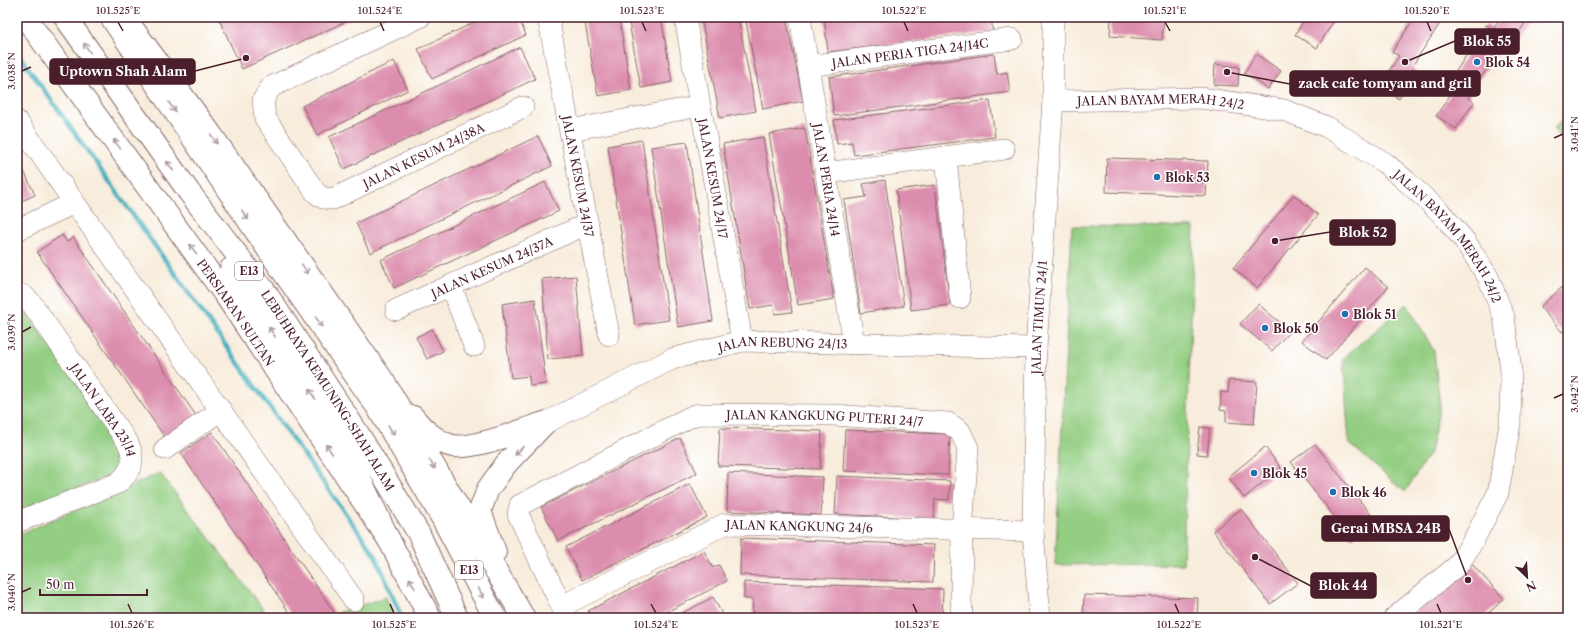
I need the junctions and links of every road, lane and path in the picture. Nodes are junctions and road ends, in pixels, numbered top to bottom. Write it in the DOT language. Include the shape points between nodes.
graph roads {
  1 [pos="25,17"];
  2 [pos="64,17"];
  3 [pos="111,17"];
  4 [pos="124,17"];
  5 [pos="420,17"];
  6 [pos="548,17"];
  7 [pos="685,17"];
  8 [pos="800,17"];
  9 [pos="1053,17"];
  10 [pos="1012,39"];
  11 [pos="808,66"];
  12 [pos="1053,101"];
  13 [pos="700,106"];
  14 [pos="523,107"];
  15 [pos="17,121"];
  16 [pos="570,130"];
  17 [pos="1004,149"];
  18 [pos="946,157"];
  19 [pos="826,173"];
  20 [pos="189,192"];
  21 [pos="74,202"];
  22 [pos="588,224"];
  23 [pos="17,230"];
  24 [pos="451,286"];
  25 [pos="17,293"];
  26 [pos="960,298"];
  27 [pos="396,310"];
  28 [pos="609,335"];
  29 [pos="742,341"];
  30 [pos="854,344"];
  31 [pos="474,346"];
  32 [pos="1036,348"];
  33 [pos="384,382"];
  34 [pos="221,410"];
  35 [pos="546,423"];
  36 [pos="165,449"];
  37 [pos="17,522"];
  38 [pos="962,530"];
  39 [pos="1033,531"];
  40 [pos="389,540"];
  41 [pos="509,590"];
  42 [pos="354,600"];
  43 [pos="564,612"];
  44 [pos="430,618"];
  45 [pos="457,618"];
  46 [pos="495,618"];
  47 [pos="524,618"];
  48 [pos="962,618"];
  49 [pos="1040,618"];
  50 [pos="1394,618"];
  40 -- 1 [label="main road, PERSIARAN SULTAN, one-way" via="226,296"];
  20 -- 2 [label="main road, LEBUHRAYA KEMUNING-SHAH ALAM / E13, one-way"];
  3 -- 46 [label="main road, E13, one-way" via="378,408 444,521"];
  4 -- 33 [label="main road, one-way" via="210,133"];
  5 -- 14 [label="street, JALAN KESUM 24/38A" via="271,87 263,100 265,118 316,193 323,198 333,199"];
  6 -- 16 [label="street, JALAN KESUM 24/37"];
  7 -- 13 [label="street, JALAN KESUM 24/17"];
  8 -- 11 [label="street, JALAN PERIA 24/14"];
  9 -- 12 [label="street, JALAN TIMUN 24/1"];
  10 -- 11 [label="street, JALAN PERIA TIGA 24/14C"];
  11 -- 19 [label="street, JALAN PERIA 24/14"];
  12 -- 32 [label="street, JALAN TIMUN 24/1"];
  12 -- 50 [label="street, JALAN BAYAM MERAH 24/2" via="1201,98 1284,110 1327,127 1385,163 1441,213 1465,241 1488,277 1504,317 1511,370 1510,424 1498,493 1458,565"];
  13 -- 16 [label="street"];
  13 -- 29 [label="street, JALAN KESUM 24/17"];
  15 -- 21 [label="street"];
  16 -- 22 [label="street, JALAN KESUM 24/37"];
  17 -- 18 [label="street"];
  18 -- 19 [label="street"];
  18 -- 26 [label="street"];
  19 -- 30 [label="street, JALAN PERIA 24/14"];
  40 -- 20 [label="main road, one-way" via="341,439 233,273"];
  20 -- 45 [label="main road, LEBUHRAYA KEMUNING-SHAH ALAM / E13" via="264,290 357,432 418,534"];
  21 -- 23 [label="street"];
  21 -- 34 [label="street"];
  22 -- 24 [label="street, JALAN KESUM 24/37A"];
  22 -- 28 [label="street, JALAN KESUM 24/37"];
  24 -- 27 [label="street, JALAN KESUM 24/37A"];
  24 -- 31 [label="street"];
  25 -- 37 [label="street, JALAN LABA 23/14" via="32,304 133,453 127,475 118,483"];
  29 -- 30 [label="street, JALAN REBUNG 24/13"];
  29 -- 35 [label="street, JALAN REBUNG 24/13" via="672,359"];
  30 -- 32 [label="street, JALAN REBUNG 24/13"];
  32 -- 39 [label="street, JALAN TIMUN 24/1"];
  33 -- 35 [label="main road" via="425,432 450,445 472,446"];
  33 -- 41 [label="main road, one-way" via="479,544"];
  34 -- 36 [label="street"];
  34 -- 42 [label="street"];
  35 -- 41 [label="main road, one-way" via="506,464 488,489 480,511"];
  38 -- 39 [label="street, JALAN KANGKUNG 24/6"];
  38 -- 43 [label="street, JALAN KANGKUNG 24/6" via="724,524"];
  38 -- 43 [label="street, JALAN KANGKUNG PUTERI 24/7" via="968,448 960,431 948,423 834,415 700,414 520,505 518,514"];
  38 -- 48 [label="street, JALAN KANGKUNG PUTERI 24/7"];
  39 -- 49 [label="street, JALAN TIMUN 24/1"];
  44 -- 40 [label="main road, PERSIARAN SULTAN, one-way"];
  41 -- 47 [label="main road"];
}
